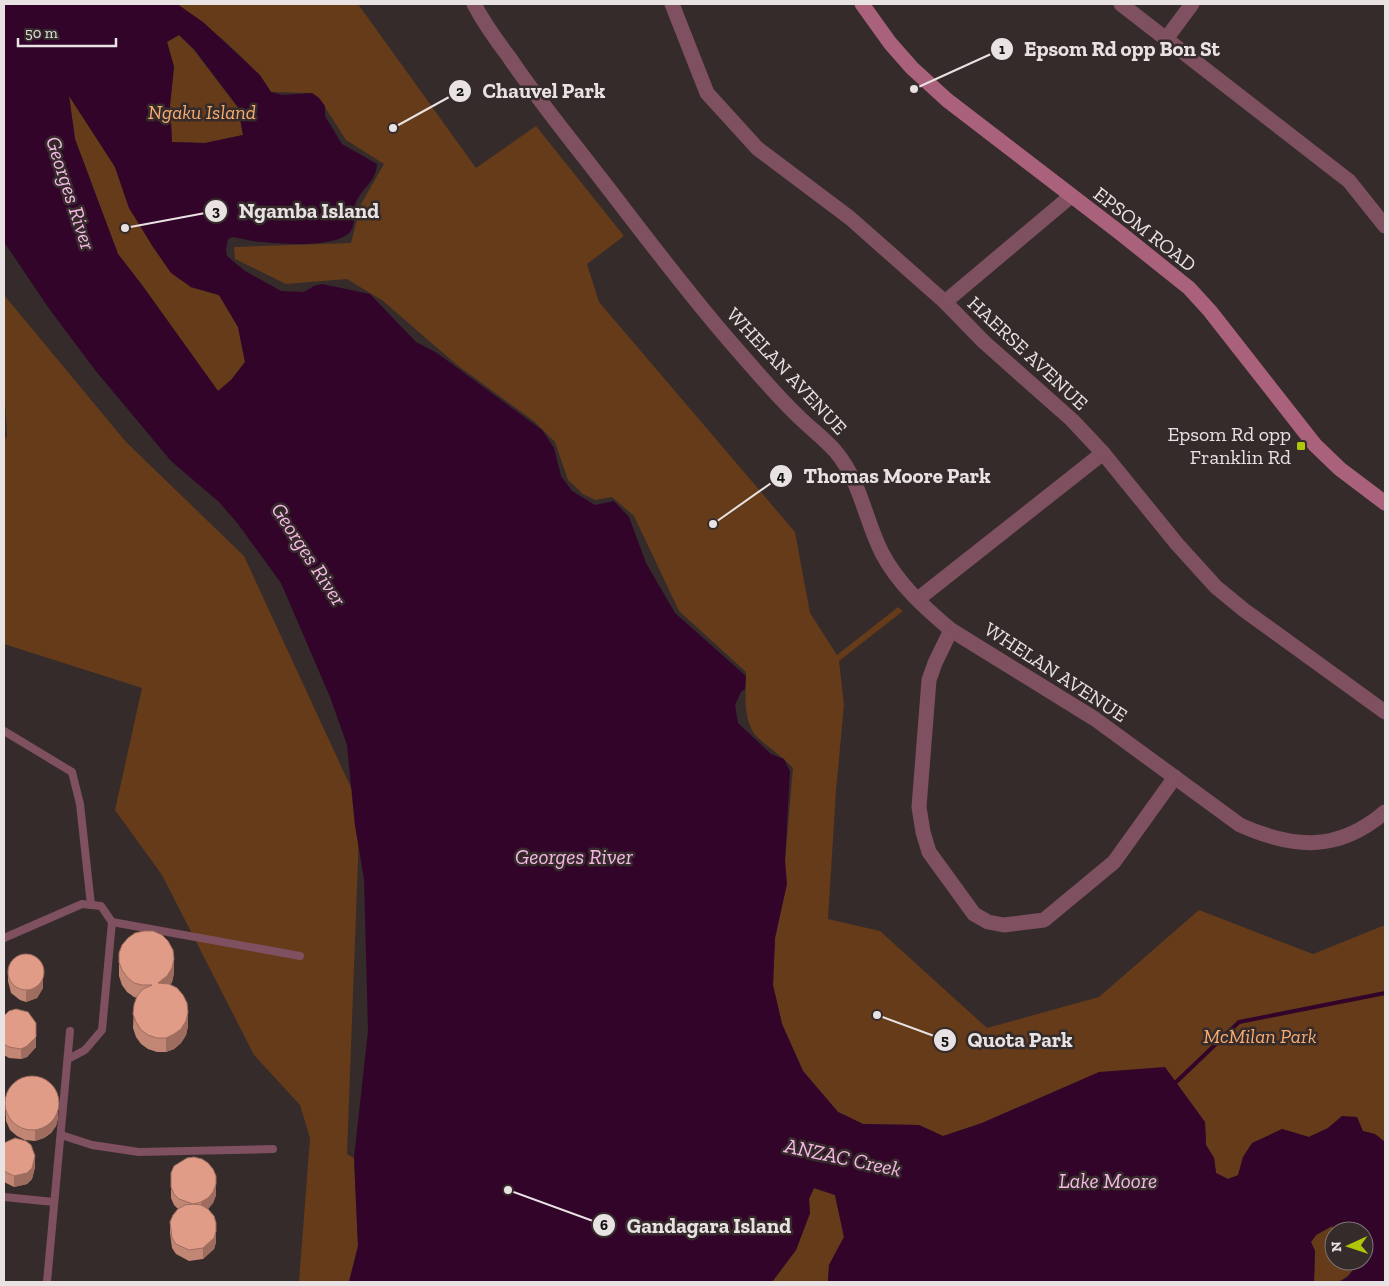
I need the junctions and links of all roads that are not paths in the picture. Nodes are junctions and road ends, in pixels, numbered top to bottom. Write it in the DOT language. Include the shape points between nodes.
graph roads {
  1 [pos="474,4"];
  2 [pos="672,4"];
  3 [pos="862,4"];
  4 [pos="1121,4"];
  5 [pos="1192,4"];
  6 [pos="1166,39"];
  7 [pos="1071,196"];
  8 [pos="1385,226"];
  9 [pos="945,302"];
  10 [pos="1103,453"];
  11 [pos="1385,503"];
  12 [pos="918,598"];
  13 [pos="951,630"];
  14 [pos="1385,712"];
  15 [pos="4,731"];
  16 [pos="1175,777"];
  17 [pos="1385,812"];
  18 [pos="91,905"];
  19 [pos="112,922"];
  20 [pos="4,938"];
  21 [pos="300,956"];
  22 [pos="70,1031"];
  23 [pos="68,1059"];
  24 [pos="61,1135"];
  25 [pos="273,1149"];
  26 [pos="4,1197"];
  27 [pos="54,1202"];
  28 [pos="47,1282"];
  1 -- 12 [label="street, WHELAN AVENUE" via="531,89 689,293 773,390 838,454 854,478 881,552 898,578"];
  2 -- 9 [label="street, HAERSE AVENUE" via="707,93 758,148 850,218"];
  3 -- 7 [label="street, EPSOM ROAD" via="890,43 929,84"];
  4 -- 6 [label="street"];
  5 -- 6 [label="street"];
  6 -- 8 [label="street" via="1350,181"];
  7 -- 9 [label="street"];
  7 -- 11 [label="street, EPSOM ROAD" via="1189,288 1315,445 1340,469"];
  9 -- 10 [label="street, HAERSE AVENUE"];
  10 -- 12 [label="street"];
  10 -- 14 [label="street, HAERSE AVENUE" via="1216,587"];
  12 -- 13 [label="street, WHELAN AVENUE"];
  13 -- 16 [label="street, WHELAN AVENUE" via="1095,719"];
  13 -- 16 [label="street" via="929,680 919,807 929,852 974,914 988,922 1004,925 1044,920 1114,862"];
  15 -- 18 [label="lane" via="72,772 80,804"];
  16 -- 17 [label="street, WHELAN AVENUE" via="1240,825 1274,839 1294,843 1333,840 1354,834"];
  18 -- 19 [label="lane" via="101,906"];
  18 -- 20 [label="lane" via="82,904"];
  19 -- 21 [label="lane"];
  19 -- 23 [label="lane" via="102,1030 85,1050"];
  22 -- 23 [label="lane"];
  23 -- 24 [label="lane"];
  24 -- 25 [label="lane" via="92,1145 139,1152"];
  24 -- 27 [label="lane"];
  26 -- 27 [label="lane"];
  27 -- 28 [label="lane"];
}
